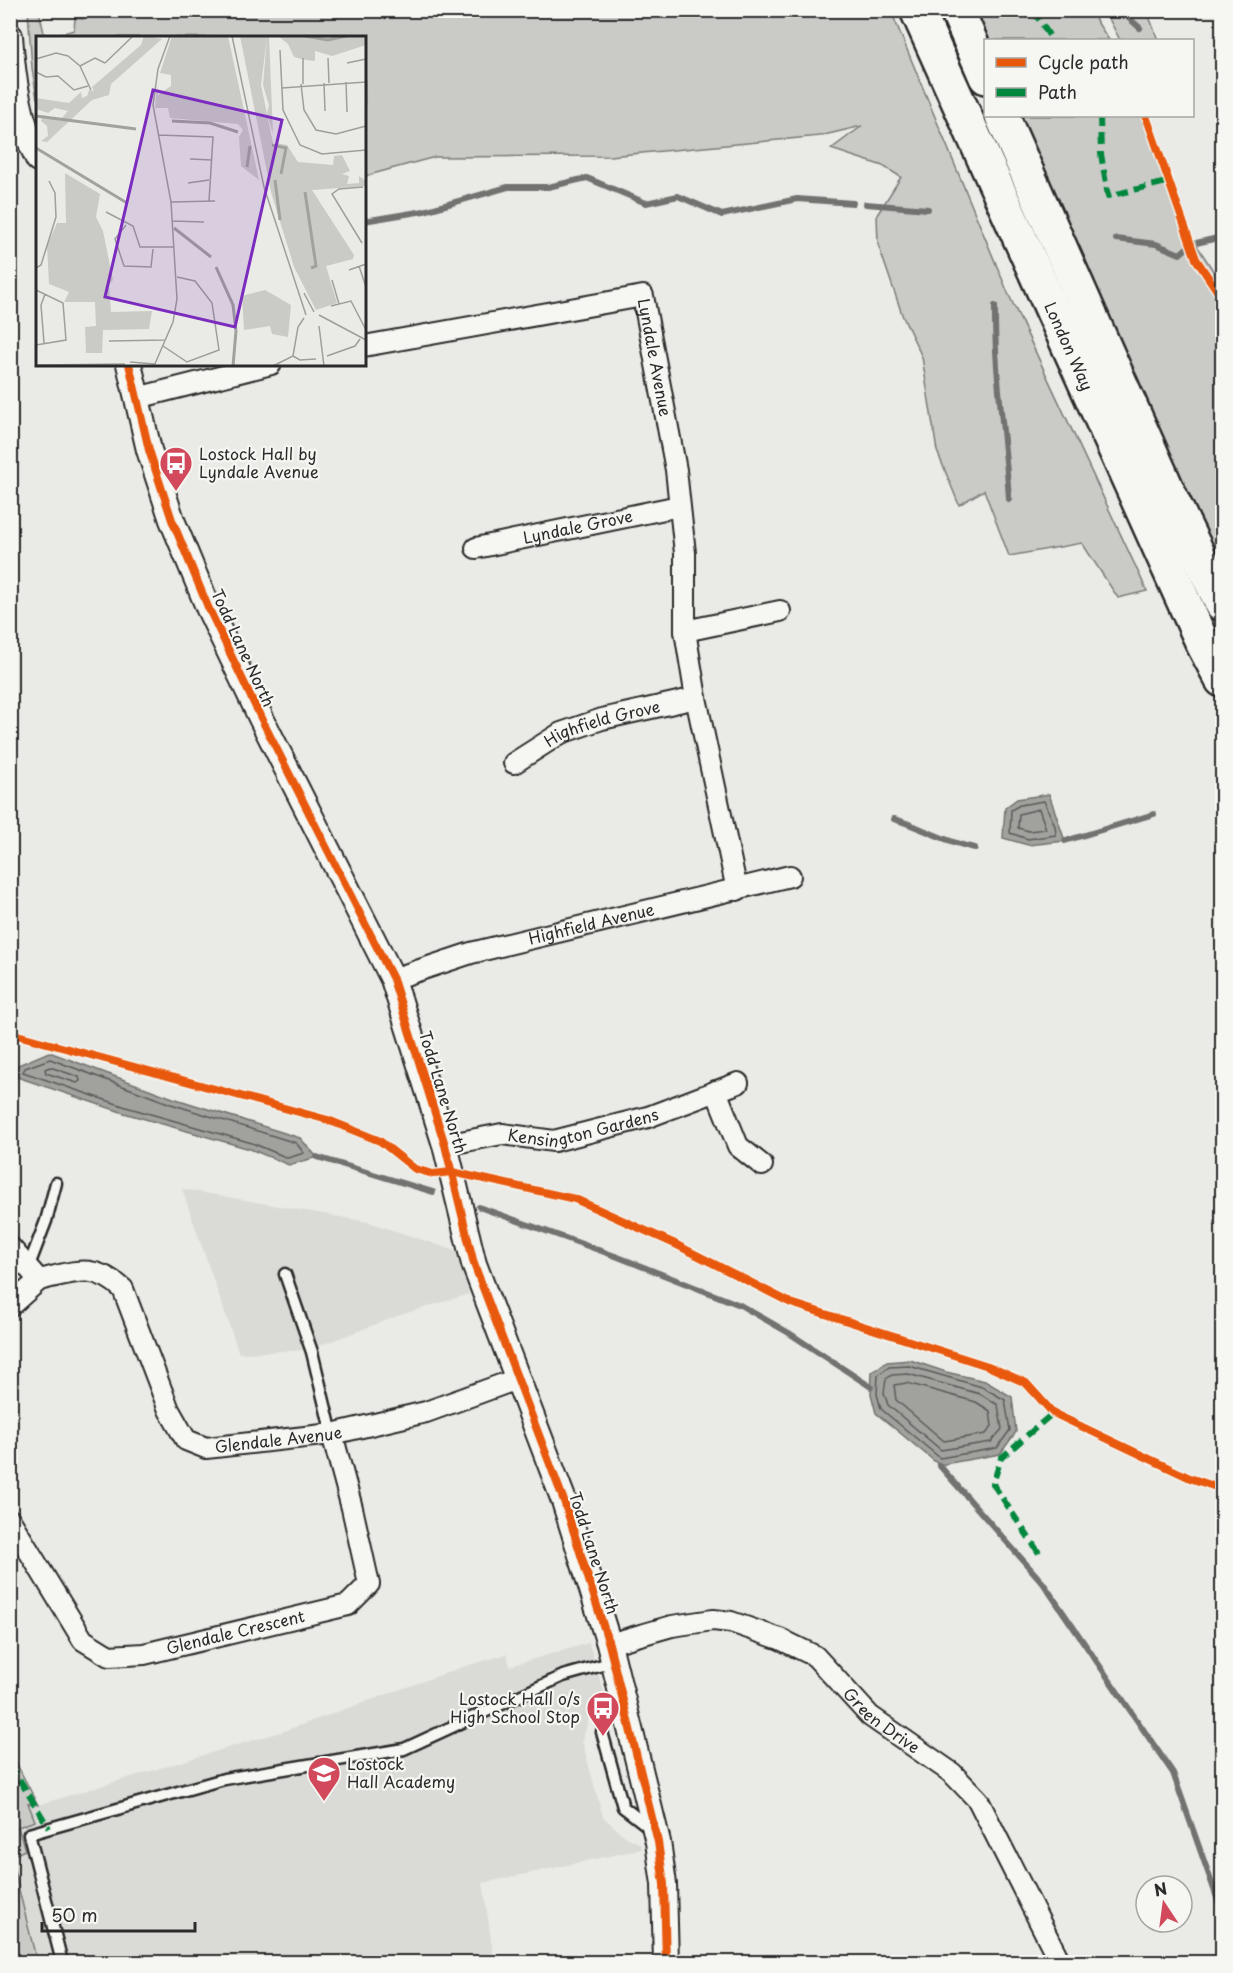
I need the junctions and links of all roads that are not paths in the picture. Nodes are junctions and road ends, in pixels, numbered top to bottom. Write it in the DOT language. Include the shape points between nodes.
graph roads {
  1 [pos="917,10"];
  2 [pos="957,10"];
  3 [pos="10,36"];
  4 [pos="984,72"];
  5 [pos="1002,117"];
  6 [pos="36,155"];
  7 [pos="366,346"];
  8 [pos="129,366"];
  9 [pos="263,366"];
  10 [pos="137,398"];
  11 [pos="680,506"];
  12 [pos="476,548"];
  13 [pos="1222,604"];
  14 [pos="780,611"];
  15 [pos="686,631"];
  16 [pos="1222,680"];
  17 [pos="696,698"];
  18 [pos="514,763"];
  19 [pos="790,876"];
  20 [pos="737,890"];
  21 [pos="393,979"];
  22 [pos="738,1083"];
  23 [pos="716,1092"];
  24 [pos="445,1144"];
  25 [pos="762,1165"];
  26 [pos="56,1183"];
  27 [pos="10,1247"];
  28 [pos="34,1274"];
  29 [pos="285,1274"];
  30 [pos="10,1306"];
  31 [pos="518,1378"];
  32 [pos="332,1434"];
  33 [pos="10,1520"];
  34 [pos="611,1653"];
  35 [pos="62,1962"];
  36 [pos="666,1962"];
  37 [pos="1060,1962"];
  1 -- 16 [label="highway, London Way"];
  2 -- 4 [label="highway"];
  3 -- 6 [label="street" via="15,88 27,138"];
  5 -- 13 [label="highway, London Way"];
  7 -- 11 [label="street, Lyndale Avenue" via="643,297"];
  8 -- 10 [label="street, Todd Lane North"];
  9 -- 10 [label="street"];
  10 -- 21 [label="street, Todd Lane North" via="172,520 208,607"];
  11 -- 12 [label="street, Lyndale Grove"];
  11 -- 15 [label="street, Lyndale Avenue"];
  14 -- 15 [label="street"];
  15 -- 17 [label="street, Lyndale Avenue"];
  17 -- 18 [label="street, Highfield Grove" via="602,719 561,734"];
  17 -- 20 [label="street, Lyndale Avenue"];
  19 -- 20 [label="street, Highfield Avenue"];
  20 -- 21 [label="street, Highfield Avenue" via="471,953"];
  21 -- 24 [label="street, Todd Lane North"];
  22 -- 23 [label="street, Kensington Gardens"];
  23 -- 24 [label="street, Kensington Gardens" via="648,1117 554,1141 502,1134"];
  23 -- 25 [label="street" via="738,1146"];
  24 -- 31 [label="street, Todd Lane North" via="474,1264"];
  26 -- 28 [label="lane"];
  27 -- 28 [label="street"];
  28 -- 30 [label="street"];
  28 -- 32 [label="street, Glendale Avenue" via="87,1269 108,1275 123,1289 169,1410 186,1440 206,1448"];
  29 -- 32 [label="lane" via="312,1352"];
  31 -- 32 [label="street, Glendale Avenue" via="426,1412"];
  31 -- 34 [label="street, Todd Lane North" via="564,1502"];
  32 -- 33 [label="street, Glendale Crescent" via="369,1584 348,1605 327,1611 144,1654 108,1656 83,1640"];
  34 -- 35 [label="lane" via="404,1749 224,1779 29,1834"];
  34 -- 36 [label="street, Todd Lane North" via="656,1832 664,1884"];
  34 -- 37 [label="street, Green Drive" via="672,1626 713,1620 780,1639 815,1656 870,1716 952,1773 978,1800"];
}
